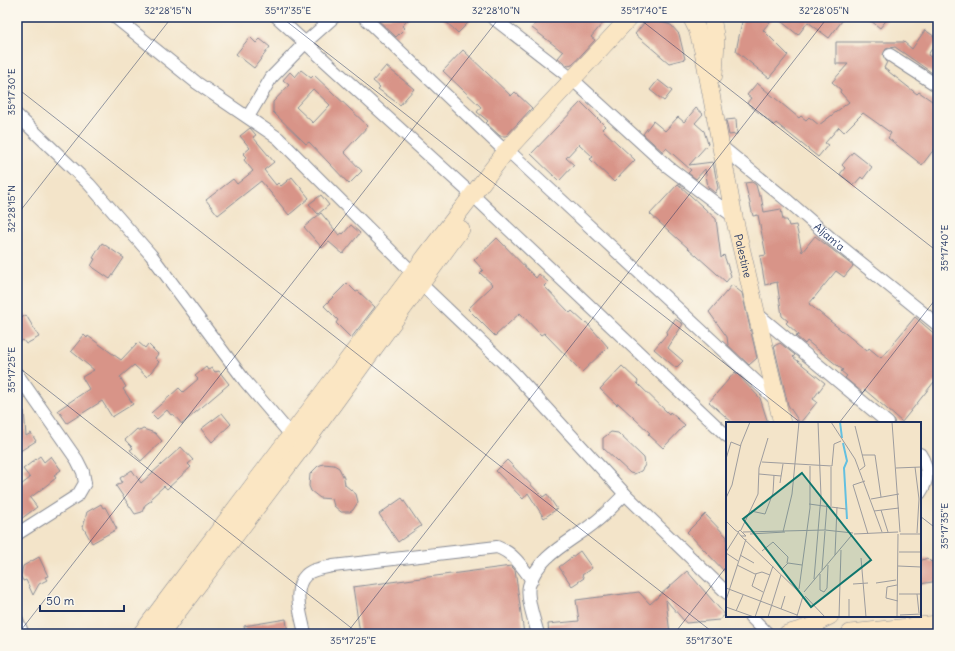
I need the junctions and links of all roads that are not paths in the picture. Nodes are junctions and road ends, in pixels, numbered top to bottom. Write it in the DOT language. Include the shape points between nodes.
graph roads {
  1 [pos="115,17"];
  2 [pos="277,17"];
  3 [pos="334,17"];
  4 [pos="364,17"];
  5 [pos="492,17"];
  6 [pos="630,17"];
  7 [pos="691,17"];
  8 [pos="712,17"];
  9 [pos="306,42"];
  10 [pos="890,55"];
  11 [pos="572,79"];
  12 [pos="938,86"];
  13 [pos="711,87"];
  14 [pos="17,115"];
  15 [pos="248,117"];
  16 [pos="722,147"];
  17 [pos="510,154"];
  18 [pos="476,199"];
  19 [pos="734,217"];
  20 [pos="417,278"];
  21 [pos="755,312"];
  22 [pos="938,325"];
  23 [pos="17,374"];
  24 [pos="776,400"];
  25 [pos="784,422"];
  26 [pos="887,422"];
  27 [pos="726,435"];
  28 [pos="297,442"];
  29 [pos="921,456"];
  30 [pos="921,491"];
  31 [pos="625,494"];
  32 [pos="17,534"];
  33 [pos="532,580"];
  34 [pos="726,592"];
  35 [pos="751,617"];
  36 [pos="17,620"];
  37 [pos="826,620"];
  38 [pos="938,624"];
  39 [pos="23,634"];
  40 [pos="141,634"];
  41 [pos="161,634"];
  42 [pos="305,634"];
  43 [pos="538,634"];
  44 [pos="768,634"];
  45 [pos="787,634"];
  46 [pos="850,634"];
  1 -- 15 [label="street" via="197,83"];
  2 -- 9 [label="street"];
  3 -- 9 [label="street"];
  4 -- 17 [label="street"];
  5 -- 11 [label="street"];
  6 -- 11 [label="street"];
  7 -- 13 [label="street, Palestine" via="697,28"];
  8 -- 13 [label="street" via="716,41 715,74"];
  9 -- 15 [label="street" via="271,78"];
  9 -- 18 [label="street"];
  10 -- 12 [label="street"];
  11 -- 17 [label="street"];
  11 -- 19 [label="street" via="667,166"];
  13 -- 16 [label="street, Palestine"];
  14 -- 28 [label="street" via="89,184 151,255 245,381"];
  15 -- 20 [label="street" via="278,138"];
  16 -- 19 [label="street, Palestine"];
  16 -- 22 [label="street, Aljam'a"];
  17 -- 18 [label="street"];
  17 -- 24 [label="street"];
  18 -- 20 [label="street"];
  18 -- 27 [label="street"];
  19 -- 21 [label="street, Palestine"];
  20 -- 28 [label="street"];
  20 -- 31 [label="street" via="512,371"];
  21 -- 24 [label="street, Palestine"];
  21 -- 26 [label="street"];
  23 -- 32 [label="street" via="76,460 85,484 78,495"];
  24 -- 25 [label="street, Palestine"];
  28 -- 40 [label="street"];
  28 -- 41 [label="street"];
  29 -- 30 [label="street" via="928,472"];
  31 -- 33 [label="street" via="595,523 554,552 542,564"];
  31 -- 34 [label="street"];
  33 -- 42 [label="street" via="515,558 497,547 333,566 306,575 301,582 298,597"];
  33 -- 43 [label="street" via="528,587"];
  35 -- 44 [label="street"];
  36 -- 39 [label="street"];
  37 -- 45 [label="street"];
  37 -- 46 [label="street" via="849,627"];
  38 -- 46 [label="street"];
}
